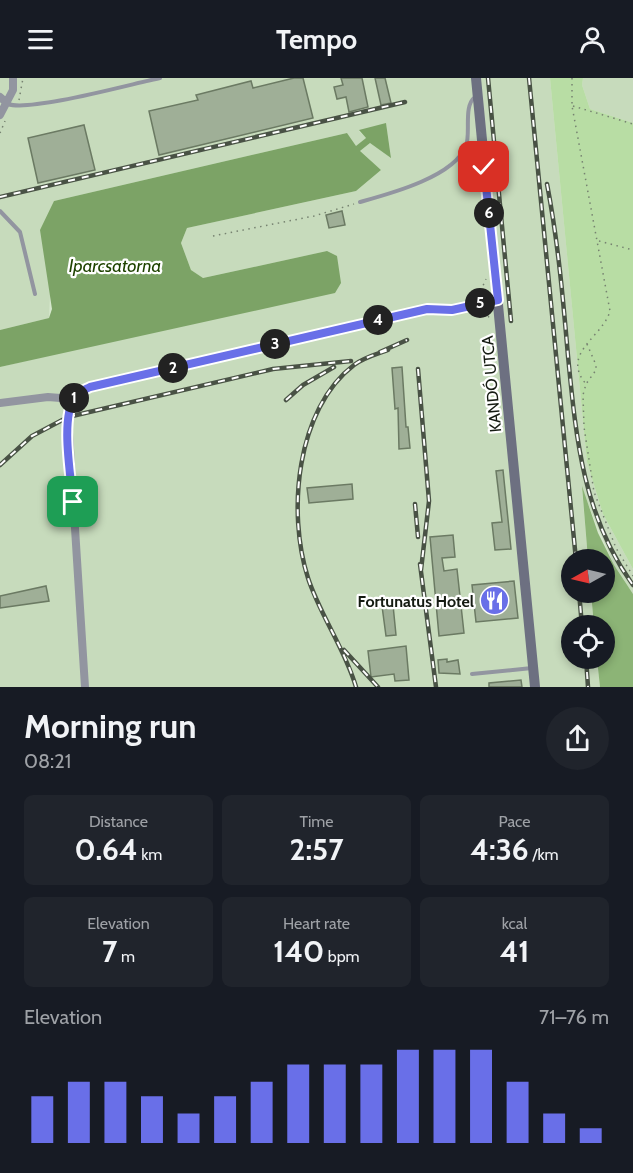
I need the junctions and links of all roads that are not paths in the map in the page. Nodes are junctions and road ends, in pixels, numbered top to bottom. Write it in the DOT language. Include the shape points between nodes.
graph roads {
  1 [pos="13,78"];
  2 [pos="160,78"];
  3 [pos="476,78"];
  4 [pos="478,95"];
  5 [pos="0,97"];
  6 [pos="7,104"];
  7 [pos="0,115"];
  8 [pos="360,202"];
  9 [pos="0,211"];
  10 [pos="35,294"];
  11 [pos="498,300"];
  12 [pos="73,399"];
  13 [pos="0,403"];
  14 [pos="533,668"];
  15 [pos="472,674"];
  16 [pos="85,687"];
  17 [pos="535,687"];
  1 -- 6 [label="street"];
  2 -- 6 [label="lane" via="42,104"];
  3 -- 4 [label="street, KANDÓ UTCA"];
  4 -- 8 [label="lane" via="471,100 469,130 460,155 408,188"];
  4 -- 11 [label="street, KANDÓ UTCA"];
  5 -- 6 [label="street"];
  6 -- 7 [label="street"];
  9 -- 10 [label="lane" via="20,232"];
  11 -- 12 [label="street" via="452,310 427,309 90,387"];
  11 -- 14 [label="street, KANDÓ UTCA"];
  12 -- 13 [label="street" via="48,397"];
  12 -- 16 [label="street" via="68,417"];
  14 -- 15 [label="lane"];
  14 -- 17 [label="street, KANDÓ UTCA"];
}
